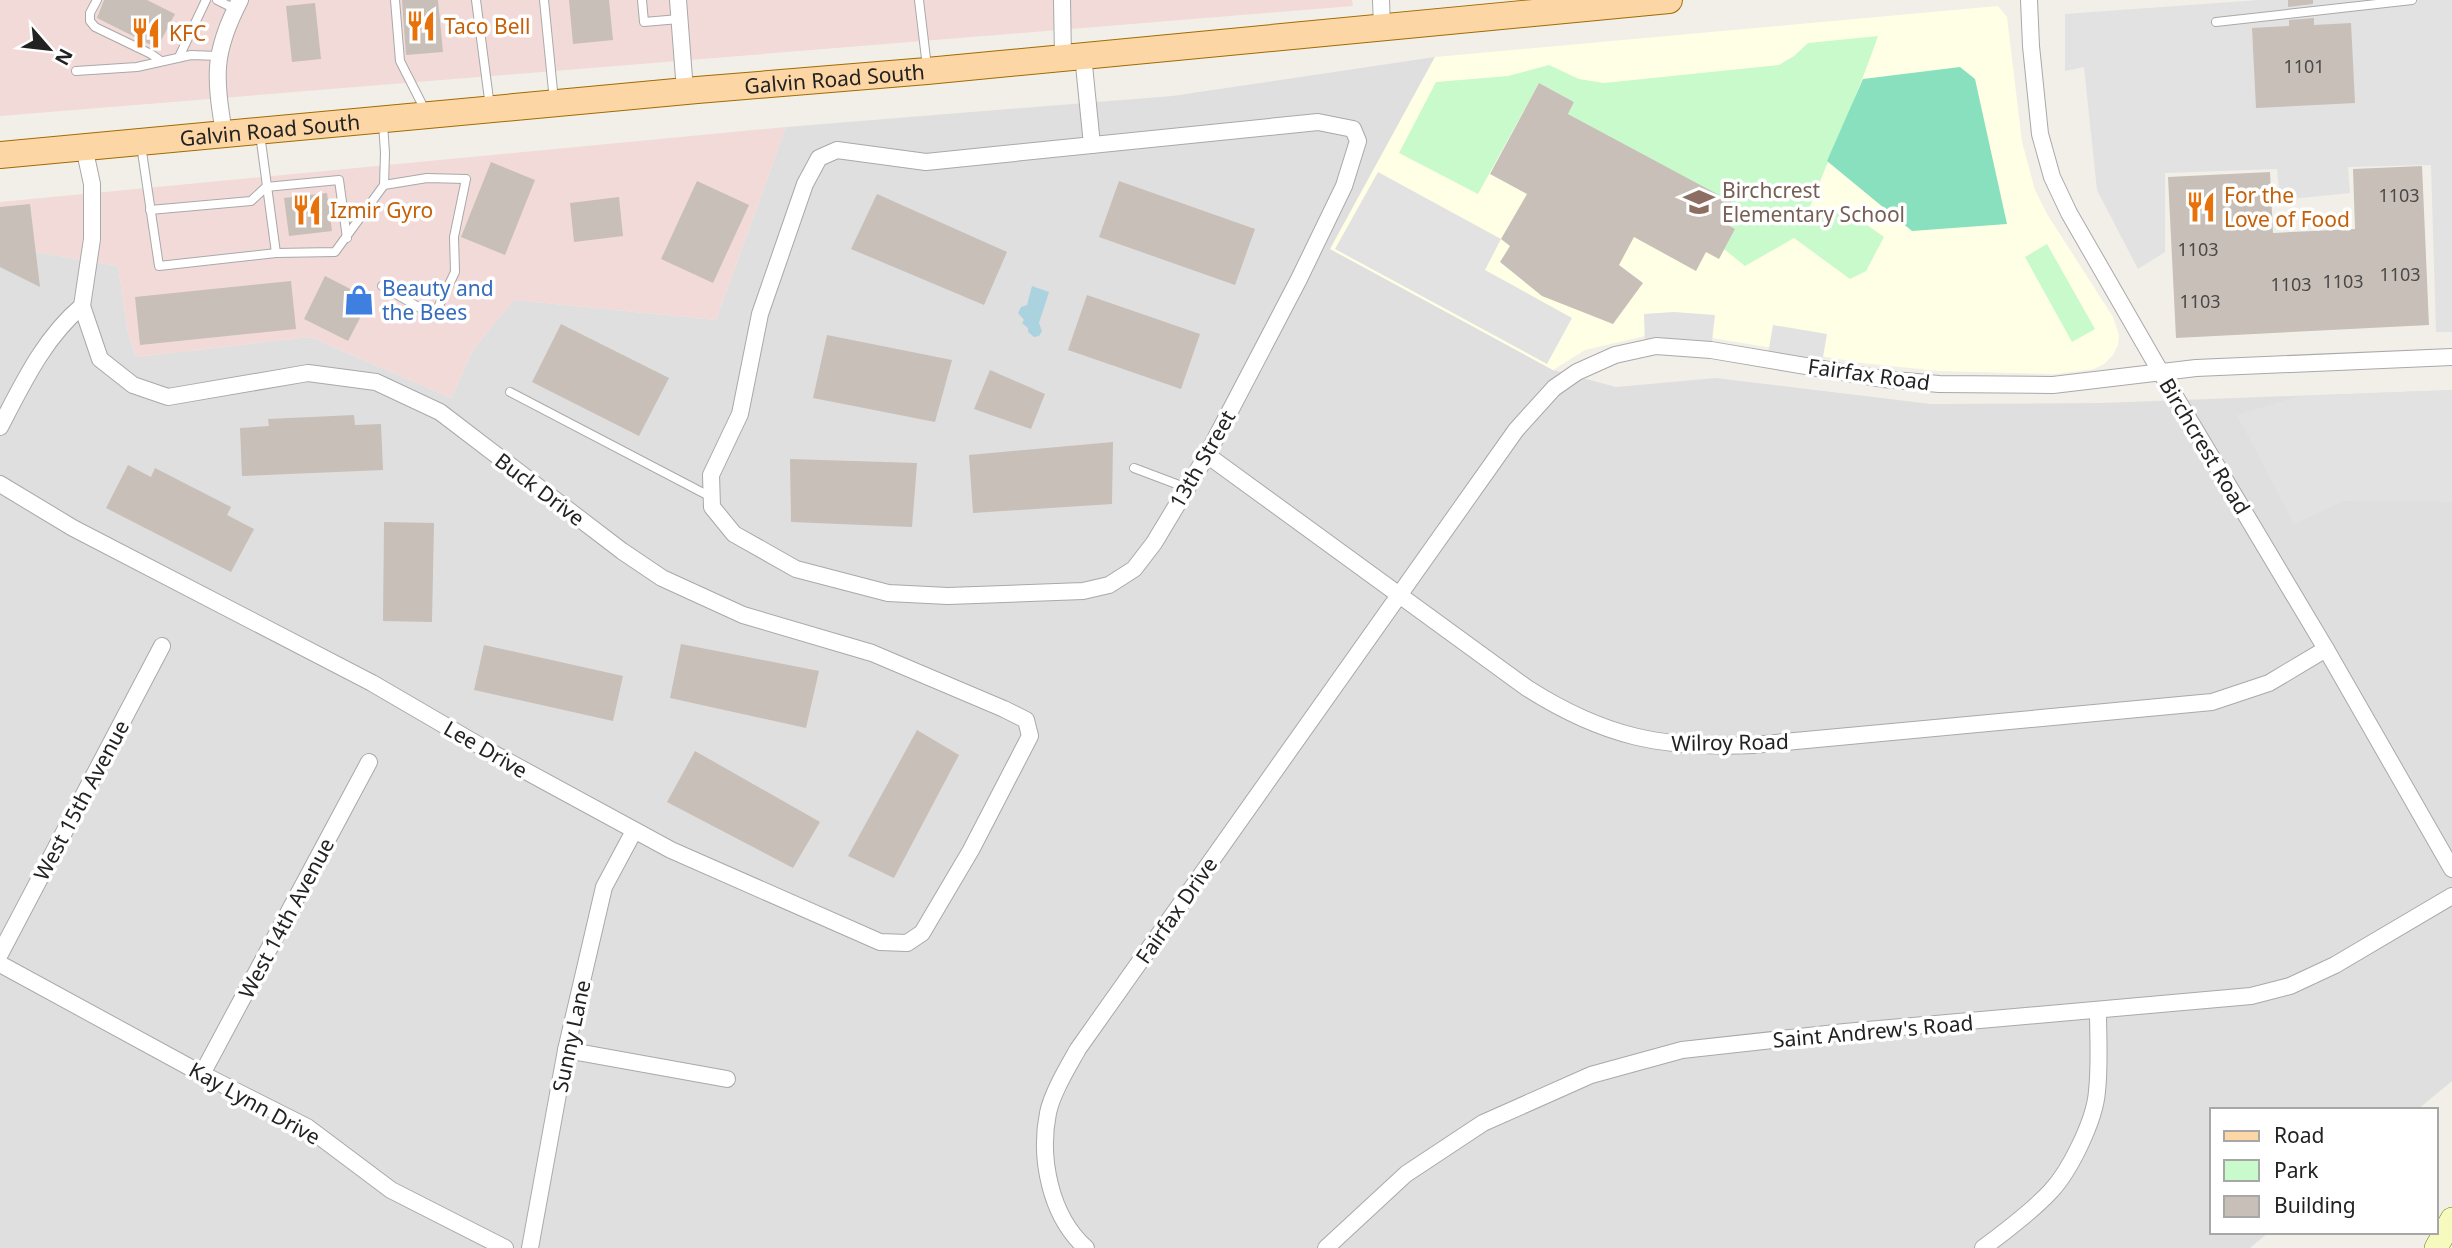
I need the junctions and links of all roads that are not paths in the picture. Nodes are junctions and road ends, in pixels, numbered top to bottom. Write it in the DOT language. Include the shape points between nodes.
graph roads {
  1 [pos="97,0"];
  2 [pos="206,0"];
  3 [pos="217,0"];
  4 [pos="395,0"];
  5 [pos="476,0"];
  6 [pos="544,0"];
  7 [pos="642,0"];
  8 [pos="678,0"];
  9 [pos="919,0"];
  10 [pos="1062,0"];
  11 [pos="1660,0"];
  12 [pos="1669,0"];
  13 [pos="2029,0"];
  14 [pos="2412,0"];
  15 [pos="238,5"];
  16 [pos="1381,13"];
  17 [pos="679,19"];
  18 [pos="2216,22"];
  19 [pos="219,56"];
  20 [pos="1073,56"];
  21 [pos="180,57"];
  22 [pos="161,61"];
  23 [pos="76,71"];
  24 [pos="927,71"];
  25 [pos="685,91"];
  26 [pos="554,104"];
  27 [pos="490,110"];
  28 [pos="429,116"];
  29 [pos="383,121"];
  30 [pos="260,131"];
  31 [pos="224,134"];
  32 [pos="141,142"];
  33 [pos="1093,145"];
  34 [pos="84,146"];
  35 [pos="0,155"];
  36 [pos="384,185"];
  37 [pos="266,187"];
  38 [pos="150,210"];
  39 [pos="347,238"];
  40 [pos="276,253"];
  41 [pos="382,286"];
  42 [pos="82,306"];
  43 [pos="2452,357"];
  44 [pos="2160,371"];
  45 [pos="510,392"];
  46 [pos="0,427"];
  47 [pos="1207,455"];
  48 [pos="1134,468"];
  49 [pos="0,485"];
  50 [pos="1187,488"];
  51 [pos="711,497"];
  52 [pos="1400,594"];
  53 [pos="162,646"];
  54 [pos="2326,649"];
  55 [pos="369,762"];
  56 [pos="634,831"];
  57 [pos="2452,869"];
  58 [pos="957,873"];
  59 [pos="2452,896"];
  60 [pos="0,954"];
  61 [pos="0,964"];
  62 [pos="2098,1010"];
  63 [pos="566,1050"];
  64 [pos="202,1074"];
  65 [pos="727,1079"];
  66 [pos="2452,1219"];
  67 [pos="505,1248"];
  68 [pos="530,1248"];
  69 [pos="1086,1248"];
  70 [pos="1326,1248"];
  71 [pos="1983,1248"];
  72 [pos="2436,1248"];
  1 -- 22 [label="lane" via="90,13 95,27"];
  2 -- 21 [label="lane"];
  3 -- 15 [label="lane"];
  4 -- 28 [label="lane" via="400,61"];
  5 -- 27 [label="lane"];
  6 -- 26 [label="lane"];
  7 -- 17 [label="lane" via="644,22"];
  8 -- 17 [label="street"];
  9 -- 24 [label="lane"];
  10 -- 20 [label="street"];
  11 -- 12 [label="main road, Galvin Road South"];
  11 -- 16 [label="main road, Galvin Road South"];
  13 -- 44 [label="street, Birchcrest Road" via="2037,111 2052,177"];
  14 -- 18 [label="lane"];
  15 -- 19 [label="street"];
  16 -- 20 [label="main road, Galvin Road South"];
  17 -- 25 [label="street"];
  19 -- 21 [label="lane"];
  19 -- 31 [label="street" via="217,87"];
  20 -- 24 [label="main road, Galvin Road South"];
  20 -- 33 [label="street"];
  21 -- 22 [label="lane"];
  22 -- 23 [label="lane"];
  24 -- 25 [label="main road, Galvin Road South"];
  25 -- 26 [label="main road, Galvin Road South"];
  26 -- 27 [label="main road, Galvin Road South"];
  27 -- 28 [label="main road, Galvin Road South"];
  28 -- 29 [label="main road, Galvin Road South"];
  29 -- 30 [label="main road, Galvin Road South"];
  29 -- 36 [label="lane"];
  30 -- 31 [label="main road, Galvin Road South"];
  30 -- 37 [label="lane"];
  31 -- 32 [label="main road, Galvin Road South"];
  32 -- 34 [label="main road, Galvin Road South"];
  32 -- 38 [label="lane"];
  33 -- 47 [label="street, 13th Street" via="1318,122 1353,129 1358,141 1344,186"];
  33 -- 51 [label="street" via="926,162 837,150 819,158 805,184 760,314 740,414 711,475"];
  34 -- 35 [label="main road, Galvin Road South"];
  34 -- 42 [label="street" via="92,184 92,239"];
  36 -- 39 [label="lane"];
  36 -- 41 [label="lane" via="427,178 466,179 454,237 455,272 434,316"];
  37 -- 38 [label="lane" via="251,201"];
  37 -- 39 [label="lane" via="339,180"];
  37 -- 40 [label="lane"];
  38 -- 40 [label="lane" via="159,266"];
  39 -- 40 [label="lane" via="335,252"];
  42 -- 46 [label="street" via="64,321 29,370"];
  42 -- 58 [label="street, Buck Drive" via="100,359 133,385 168,397 308,373 376,382 440,412 663,578 743,615 872,653 1026,720 1030,736"];
  43 -- 44 [label="street, Fairfax Road"];
  44 -- 52 [label="street, Fairfax Road" via="2053,385 1939,384 1680,346 1615,355 1577,372 1534,409"];
  44 -- 54 [label="street, Birchcrest Road"];
  45 -- 51 [label="lane"];
  47 -- 50 [label="street, 13th Street"];
  47 -- 52 [label="street, Wilroy Road"];
  48 -- 50 [label="lane"];
  49 -- 56 [label="street, Lee Drive" via="372,683"];
  50 -- 51 [label="street, 13th Street" via="1154,543 1133,569 1109,586 948,596 888,593 796,569 734,534 712,507"];
  52 -- 54 [label="street, Wilroy Road" via="1527,688 1575,717 1643,739 1699,746 1752,745 2212,702 2269,683"];
  52 -- 69 [label="street, Fairfax Drive" via="1067,1069 1048,1111 1045,1162 1057,1208"];
  53 -- 60 [label="street, West 15th Avenue"];
  54 -- 57 [label="street, Birchcrest Road"];
  55 -- 64 [label="street, West 14th Avenue"];
  56 -- 58 [label="street, Lee Drive" via="880,942 907,943 922,933"];
  56 -- 63 [label="street, Sunny Lane" via="604,887"];
  59 -- 62 [label="street, Saint Andrew's Road" via="2290,986 2251,996"];
  61 -- 64 [label="street, Kay Lynn Drive"];
  62 -- 70 [label="street, Saint Andrew's Road" via="1682,1050 1591,1076 1483,1123 1406,1174"];
  62 -- 71 [label="street" via="2097,1093 2088,1125 2051,1191"];
  63 -- 65 [label="street"];
  63 -- 68 [label="street, Sunny Lane"];
  64 -- 67 [label="street, Kay Lynn Drive" via="307,1127 391,1190"];
  66 -- 72 [label="main road"];
}
